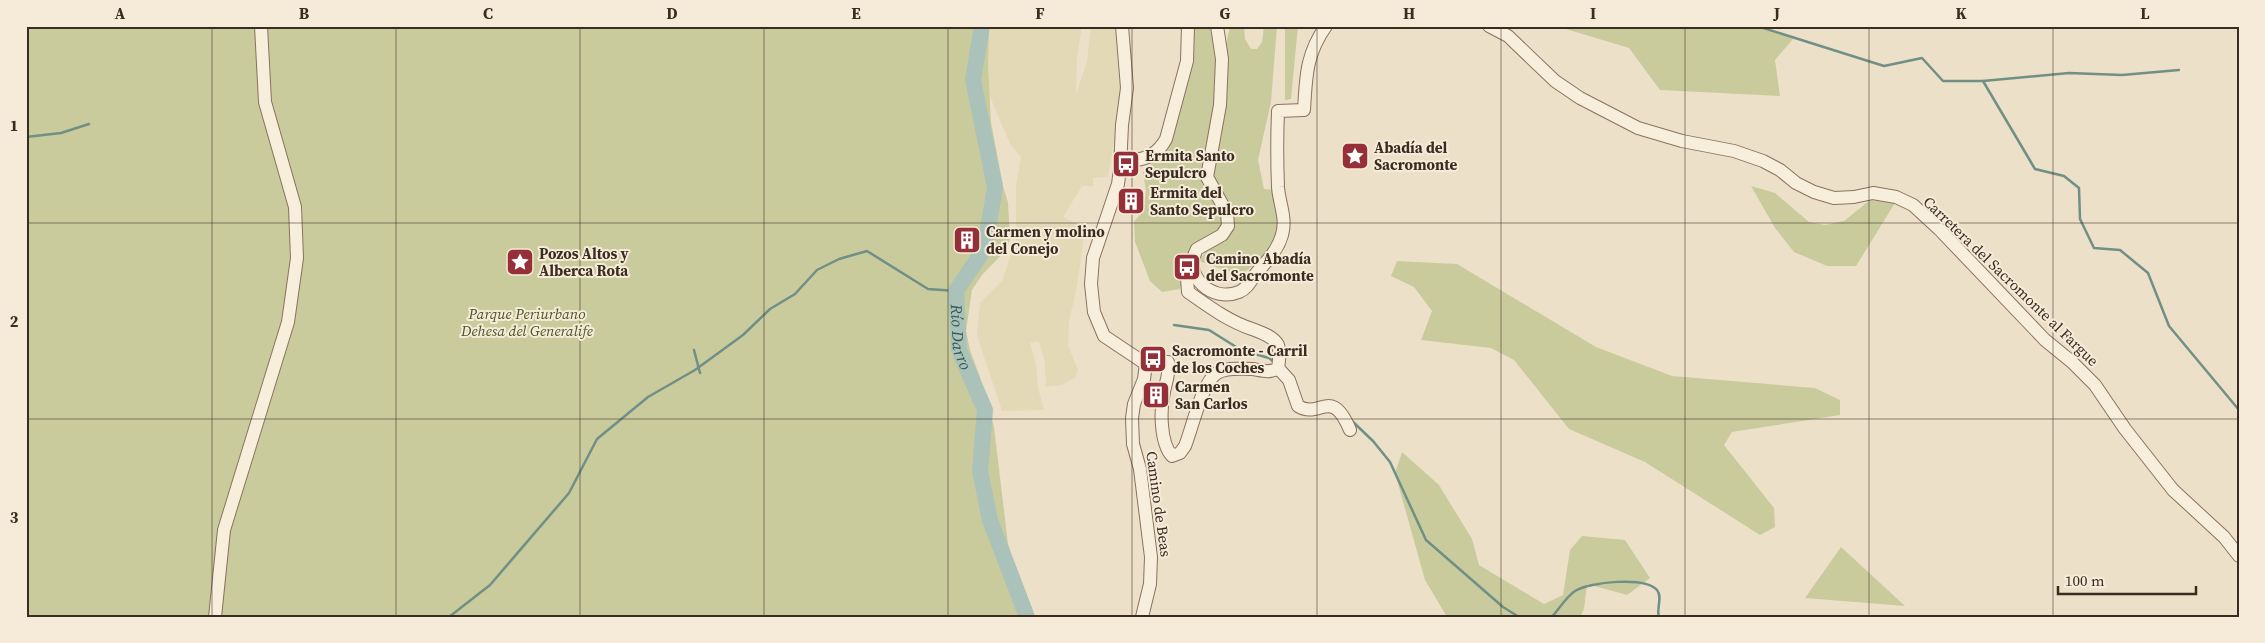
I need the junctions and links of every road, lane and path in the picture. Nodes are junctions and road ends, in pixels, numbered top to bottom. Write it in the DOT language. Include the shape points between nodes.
graph roads {
  1 [pos="261,26"];
  2 [pos="1122,26"];
  3 [pos="1188,26"];
  4 [pos="1217,26"];
  5 [pos="1326,26"];
  6 [pos="1489,26"];
  7 [pos="1121,158"];
  8 [pos="1193,269"];
  9 [pos="1146,364"];
  10 [pos="1278,368"];
  11 [pos="1350,430"];
  12 [pos="2239,556"];
  13 [pos="215,617"];
  14 [pos="1142,617"];
  1 -- 13 [label="street" via="265,102 295,207 297,230 293,297 224,530"];
  2 -- 7 [label="street" via="1128,88"];
  3 -- 7 [label="street" via="1187,61 1166,139 1160,149 1147,158"];
  4 -- 8 [label="street" via="1222,59 1220,105 1207,178 1227,213 1228,226 1222,235 1197,249 1192,260"];
  5 -- 8 [label="street" via="1313,45 1306,71 1304,110 1278,111 1278,189 1283,213 1278,245 1245,288 1230,294 1204,287"];
  6 -- 12 [label="street, Carretera del Sacromonte al Fargue" via="1508,36 1561,85 1638,128 1763,161 1796,183 1834,198 1873,193 1896,197 1913,206 2045,340 2095,385 2173,490 2224,537"];
  7 -- 9 [label="street" via="1118,184 1093,258 1094,312 1104,336"];
  8 -- 10 [label="street" via="1187,278 1188,292 1229,320 1271,339 1280,352"];
  9 -- 10 [label="street" via="1168,362 1162,423 1168,452 1172,456 1185,446 1205,390 1216,373 1230,369 1271,371"];
  9 -- 14 [label="street, Camino de Beas" via="1132,412 1132,433 1143,484 1152,570"];
  10 -- 11 [label="street" via="1289,380 1298,406 1306,410 1332,406 1339,410"];
}
